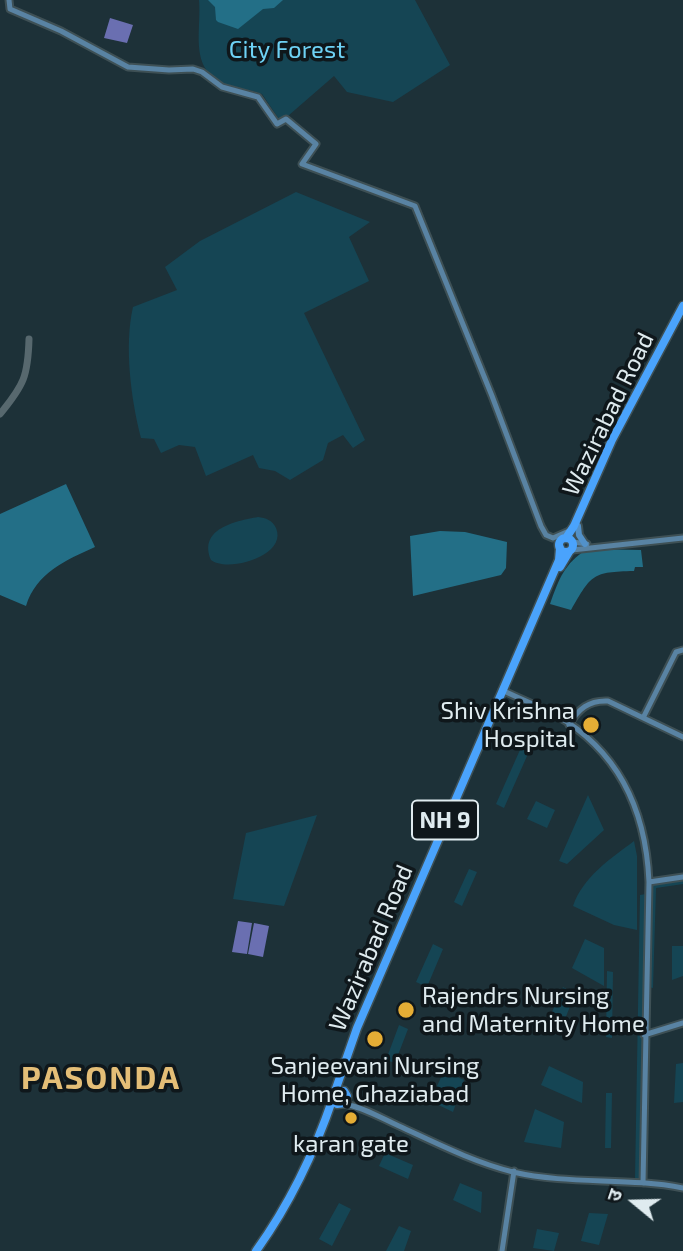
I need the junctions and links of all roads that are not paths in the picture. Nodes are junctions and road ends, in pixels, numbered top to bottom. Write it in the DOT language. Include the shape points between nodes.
graph roads {
  1 [pos="9,0"];
  2 [pos="683,306"];
  3 [pos="683,312"];
  4 [pos="575,528"];
  5 [pos="683,537"];
  6 [pos="570,545"];
  7 [pos="586,545"];
  8 [pos="683,650"];
  9 [pos="503,693"];
  10 [pos="644,716"];
  11 [pos="568,725"];
  12 [pos="683,737"];
  13 [pos="683,877"];
  14 [pos="649,882"];
  15 [pos="683,1023"];
  16 [pos="645,1034"];
  17 [pos="333,1095"];
  18 [pos="344,1100"];
  19 [pos="514,1170"];
  20 [pos="643,1182"];
  21 [pos="683,1187"];
  22 [pos="259,1251"];
  23 [pos="502,1251"];
  1 -- 4 [label="street" via="9,9 123,65 194,69 222,87 258,97 277,124 286,118 316,144 302,164 415,206 541,526 553,538"];
  2 -- 4 [label="highway, Wazirabad Road / NH 9" via="612,440"];
  3 -- 4 [label="highway, Wazirabad Road / NH 9"];
  4 -- 6 [label="highway, Wazirabad Road / NH 9"];
  4 -- 7 [label="main road"];
  5 -- 7 [label="street"];
  6 -- 7 [label="street"];
  6 -- 9 [label="highway, Wazirabad Road / NH 9"];
  6 -- 9 [label="highway, Wazirabad Road / NH 9" via="561,542 559,559"];
  8 -- 10 [label="street" via="676,652"];
  9 -- 11 [label="street" via="552,713"];
  9 -- 17 [label="highway, Wazirabad Road / NH 9" via="368,999"];
  9 -- 18 [label="highway, Wazirabad Road / NH 9" via="371,1002 346,1068"];
  10 -- 11 [label="street" via="615,702 601,701 580,709"];
  10 -- 12 [label="street"];
  11 -- 14 [label="street" via="597,748 628,788 647,847"];
  11 -- 16 [label="street" via="621,781 641,835 646,865"];
  13 -- 14 [label="street"];
  14 -- 16 [label="street"];
  15 -- 16 [label="street"];
  16 -- 20 [label="street"];
  17 -- 18 [label="highway" via="335,1103"];
  17 -- 18 [label="highway" via="340,1090"];
  17 -- 22 [label="highway, Wazirabad Road" via="312,1151"];
  18 -- 19 [label="street"];
  18 -- 22 [label="highway, Wazirabad Road / NH 9" via="333,1111 272,1236"];
  19 -- 20 [label="street"];
  19 -- 23 [label="street"];
  20 -- 21 [label="street"];
}
